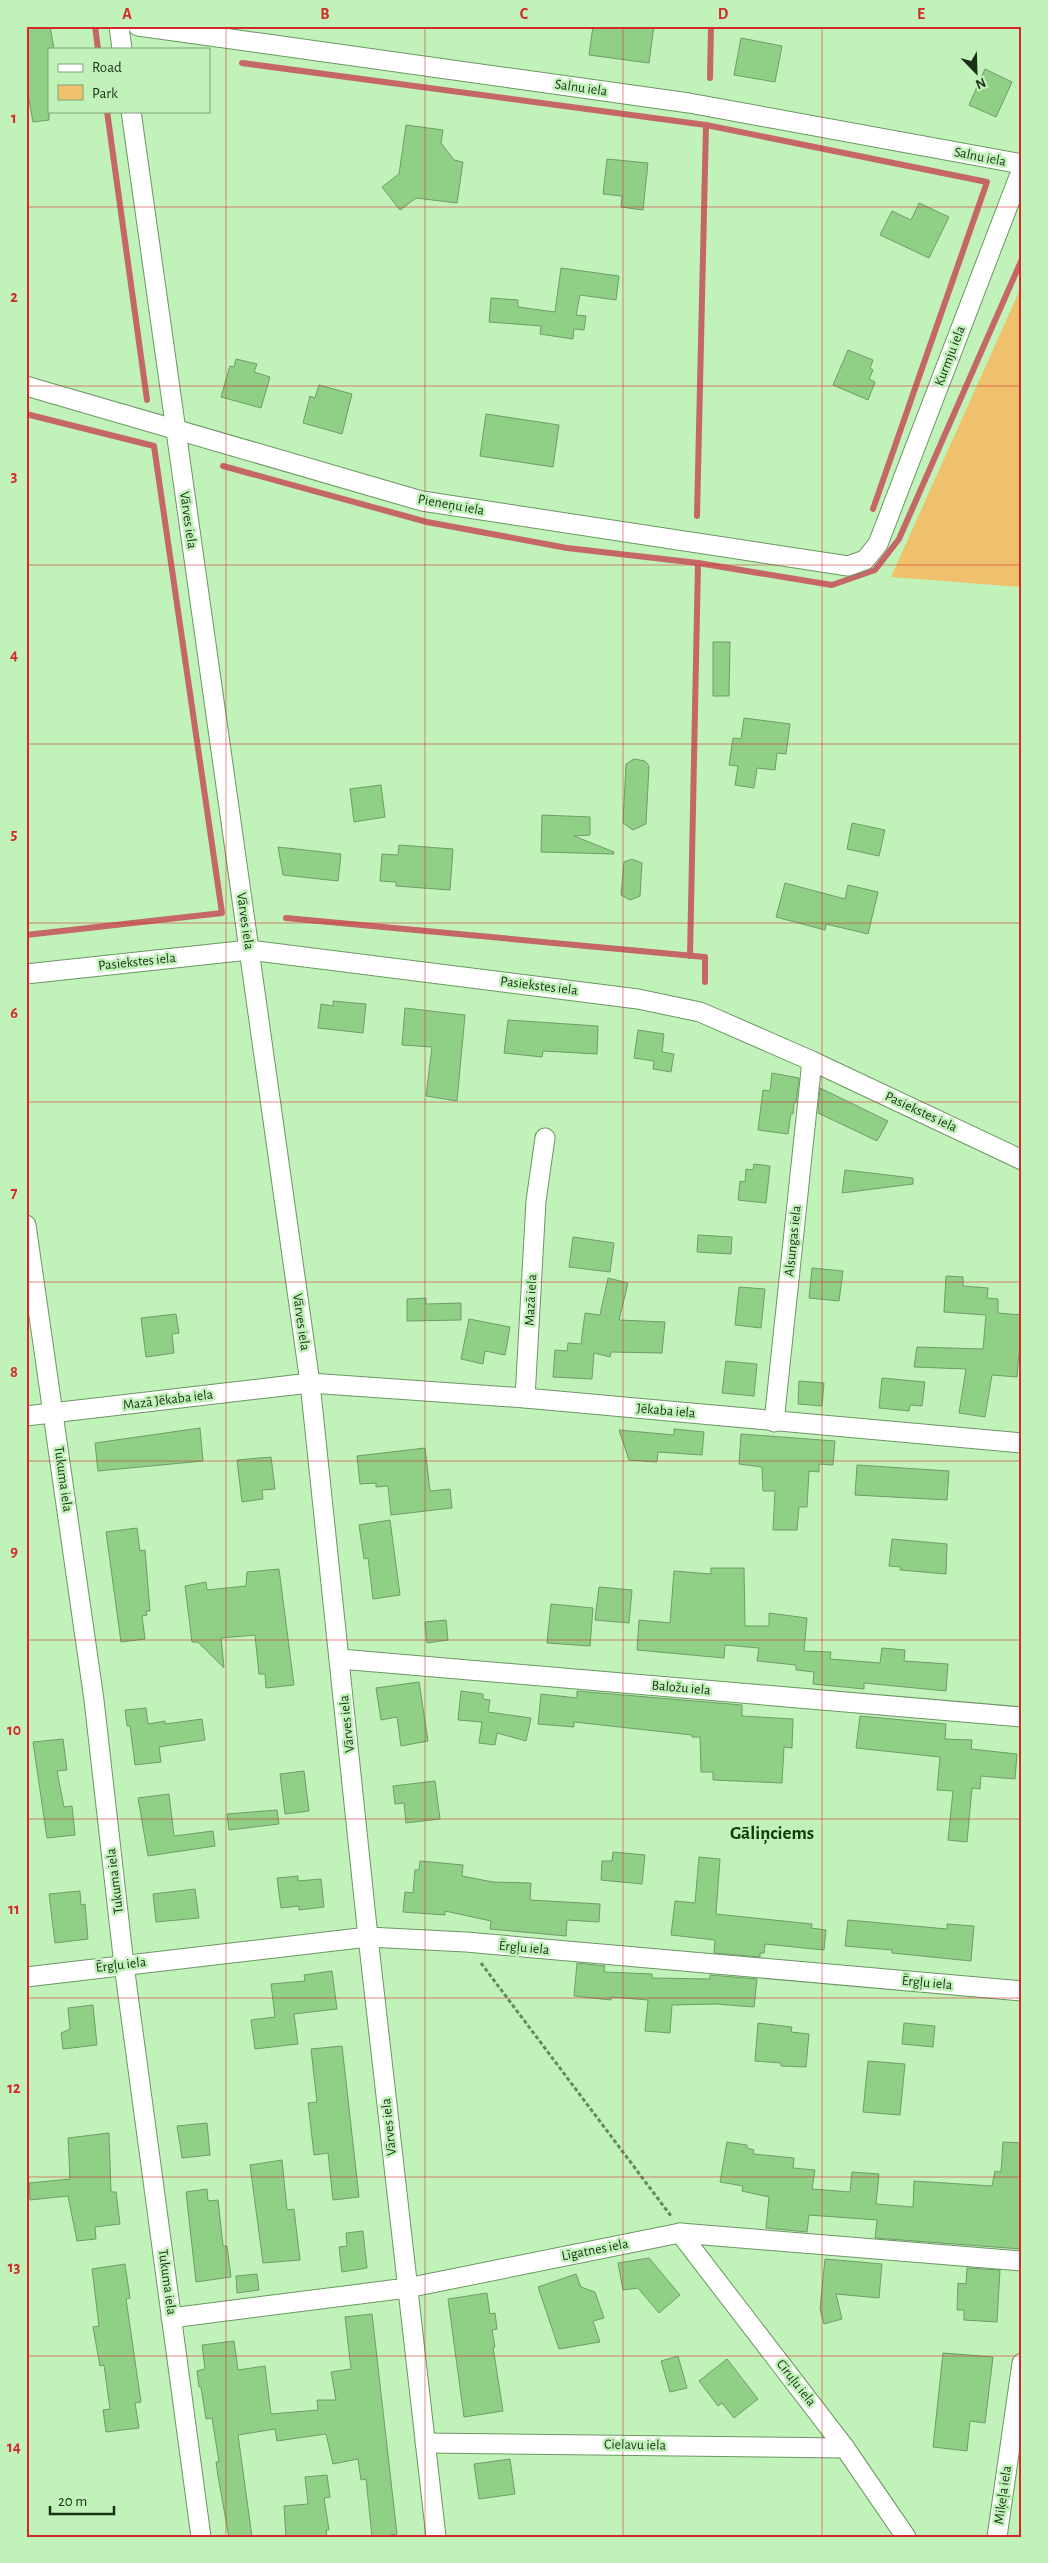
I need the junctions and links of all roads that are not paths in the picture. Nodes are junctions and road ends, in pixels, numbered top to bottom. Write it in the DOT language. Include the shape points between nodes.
graph roads {
  1 [pos="119,26"];
  2 [pos="138,26"];
  3 [pos="122,48"];
  4 [pos="131,112"];
  5 [pos="1022,164"];
  6 [pos="1022,168"];
  7 [pos="26,386"];
  8 [pos="176,429"];
  9 [pos="878,544"];
  10 [pos="249,950"];
  11 [pos="26,974"];
  12 [pos="812,1061"];
  13 [pos="544,1138"];
  14 [pos="1022,1160"];
  15 [pos="26,1225"];
  16 [pos="310,1383"];
  17 [pos="525,1398"];
  18 [pos="53,1413"];
  19 [pos="26,1416"];
  20 [pos="774,1422"];
  21 [pos="1022,1443"];
  22 [pos="340,1659"];
  23 [pos="1022,1717"];
  24 [pos="368,1937"];
  25 [pos="124,1965"];
  26 [pos="26,1977"];
  27 [pos="1022,1991"];
  28 [pos="680,2233"];
  29 [pos="1022,2261"];
  30 [pos="407,2288"];
  31 [pos="172,2318"];
  32 [pos="1022,2363"];
  33 [pos="425,2443"];
  34 [pos="846,2448"];
  35 [pos="200,2537"];
  36 [pos="436,2537"];
  37 [pos="906,2537"];
  38 [pos="997,2537"];
  1 -- 3 [label="street"];
  2 -- 5 [label="street, Salnu iela" via="689,103"];
  4 -- 8 [label="street, Vārves iela"];
  6 -- 9 [label="street, Kurmju iela"];
  7 -- 8 [label="street, Pieneņu iela"];
  8 -- 9 [label="street, Pieneņu iela" via="422,501 848,566 865,560"];
  8 -- 10 [label="street, Vārves iela"];
  10 -- 11 [label="street, Pasiekstes iela"];
  10 -- 12 [label="street, Pasiekstes iela" via="646,1001 700,1012"];
  10 -- 16 [label="street, Vārves iela"];
  12 -- 14 [label="street, Pasiekstes iela"];
  12 -- 20 [label="street, Alsungas iela"];
  13 -- 17 [label="street, Mazā iela" via="536,1201"];
  15 -- 18 [label="street, Tukuma iela"];
  16 -- 17 [label="street, Jēkaba iela"];
  16 -- 18 [label="street, Mazā Jēkaba iela"];
  16 -- 22 [label="street, Vārves iela"];
  17 -- 20 [label="street, Jēkaba iela"];
  18 -- 19 [label="street, Mazā Jēkaba iela"];
  18 -- 25 [label="street, Tukuma iela" via="94,1700"];
  20 -- 21 [label="street, Jēkaba iela"];
  22 -- 23 [label="street, Baložu iela"];
  22 -- 24 [label="street, Vārves iela"];
  24 -- 25 [label="street, Ērgļu iela"];
  24 -- 27 [label="street, Ērgļu iela" via="466,1942"];
  24 -- 30 [label="street, Vārves iela"];
  25 -- 26 [label="street, Ērgļu iela"];
  25 -- 31 [label="street, Tukuma iela"];
  28 -- 29 [label="street, Līgatnes iela"];
  28 -- 30 [label="street, Līgatnes iela"];
  28 -- 34 [label="street, Cīruļu iela"];
  30 -- 31 [label="street, Līgatnes iela"];
  30 -- 33 [label="street, Vārves iela"];
  31 -- 35 [label="street, Tukuma iela"];
  32 -- 38 [label="street, Miķeļa iela"];
  33 -- 34 [label="street, Cielavu iela"];
  33 -- 36 [label="street, Vārves iela"];
  34 -- 37 [label="street, Cīruļu iela"];
}
